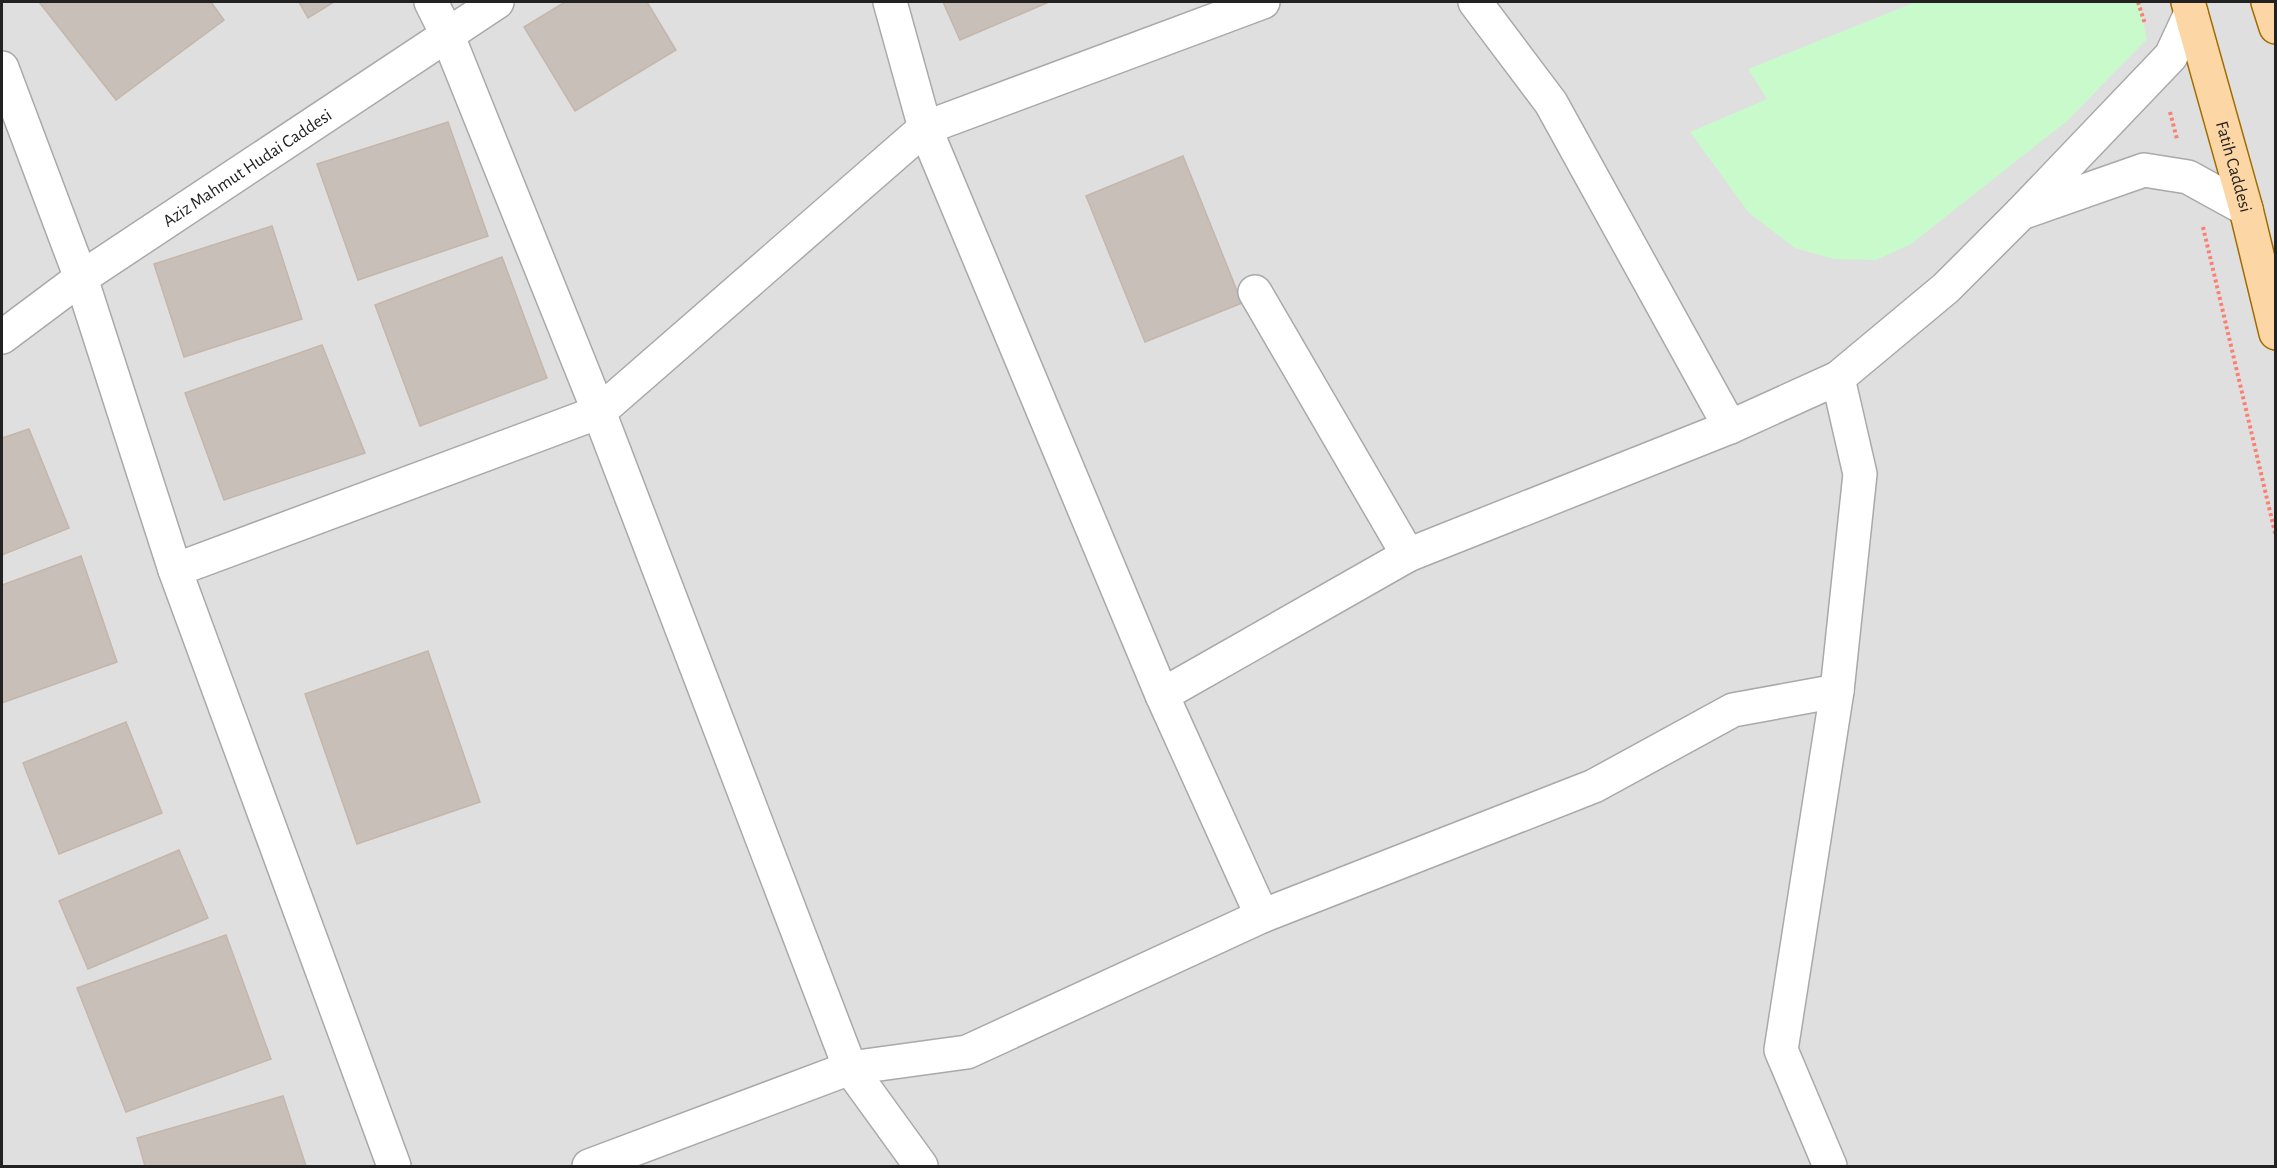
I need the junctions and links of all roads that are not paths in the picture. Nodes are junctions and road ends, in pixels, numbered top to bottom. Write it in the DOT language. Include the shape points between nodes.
graph roads {
  1 [pos="431,2"];
  2 [pos="497,2"];
  3 [pos="890,2"];
  4 [pos="1263,2"];
  5 [pos="1475,2"];
  6 [pos="2190,7"];
  7 [pos="447,34"];
  8 [pos="2,68"];
  9 [pos="925,128"];
  10 [pos="2246,209"];
  11 [pos="2021,213"];
  12 [pos="81,278"];
  13 [pos="1255,292"];
  14 [pos="2276,333"];
  15 [pos="2,337"];
  16 [pos="1838,378"];
  17 [pos="599,412"];
  18 [pos="1730,427"];
  19 [pos="1408,555"];
  20 [pos="175,570"];
  21 [pos="1837,691"];
  22 [pos="1162,695"];
  23 [pos="1262,916"];
  24 [pos="850,1068"];
  25 [pos="394,1167"];
  26 [pos="589,1167"];
  27 [pos="921,1167"];
  28 [pos="1830,1167"];
  1 -- 7 [label="street"];
  2 -- 7 [label="street, Aziz Mahmut Hudai Caddesi"];
  3 -- 9 [label="street"];
  4 -- 9 [label="street"];
  5 -- 18 [label="street" via="1551,103"];
  6 -- 10 [label="main road, Fatih Caddesi"];
  6 -- 11 [label="street" via="2170,56"];
  7 -- 12 [label="street, Aziz Mahmut Hudai Caddesi"];
  7 -- 17 [label="street"];
  8 -- 12 [label="street"];
  9 -- 17 [label="street"];
  9 -- 22 [label="street"];
  10 -- 11 [label="street" via="2188,177 2144,170"];
  10 -- 14 [label="main road, Fatih Caddesi"];
  11 -- 16 [label="street" via="1946,288"];
  12 -- 15 [label="street, Aziz Mahmut Hudai Caddesi"];
  12 -- 20 [label="street"];
  13 -- 19 [label="street"];
  16 -- 18 [label="street"];
  16 -- 21 [label="street" via="1860,474"];
  17 -- 20 [label="street"];
  17 -- 24 [label="street"];
  18 -- 19 [label="street"];
  19 -- 22 [label="street"];
  20 -- 25 [label="street"];
  21 -- 23 [label="street" via="1733,710 1594,786"];
  21 -- 28 [label="street" via="1781,1050"];
  22 -- 23 [label="street"];
  23 -- 24 [label="street" via="967,1052"];
  24 -- 26 [label="street"];
  24 -- 27 [label="street"];
}
